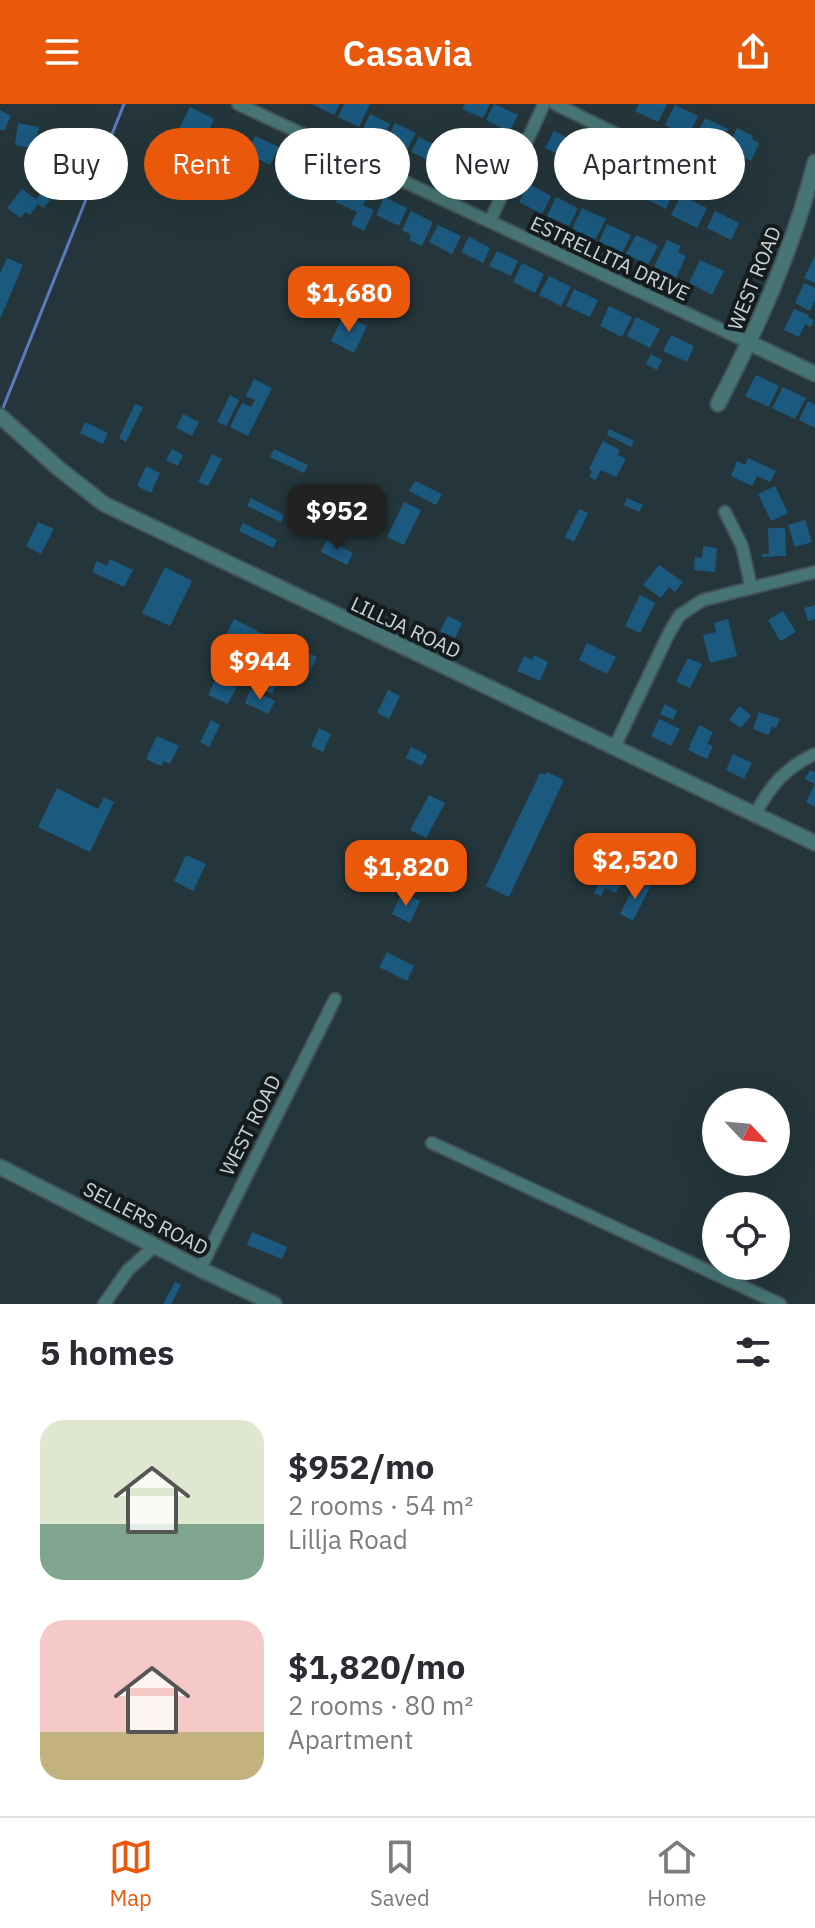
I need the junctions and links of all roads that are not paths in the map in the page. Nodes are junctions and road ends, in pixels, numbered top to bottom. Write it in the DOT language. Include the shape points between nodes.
graph roads {
  1 [pos="238,104"];
  2 [pos="544,104"];
  3 [pos="555,104"];
  4 [pos="604,128"];
  5 [pos="815,162"];
  6 [pos="490,221"];
  7 [pos="750,343"];
  8 [pos="815,374"];
  9 [pos="718,404"];
  10 [pos="6,420"];
  11 [pos="725,512"];
  12 [pos="815,572"];
  13 [pos="751,587"];
  14 [pos="614,748"];
  15 [pos="815,754"];
  16 [pos="755,815"];
  17 [pos="815,843"];
  18 [pos="335,999"];
  19 [pos="432,1143"];
  20 [pos="0,1167"];
  21 [pos="155,1246"];
  22 [pos="200,1269"];
  23 [pos="104,1304"];
  24 [pos="274,1304"];
  25 [pos="780,1304"];
  1 -- 6 [label="street, ESTRELLITA DRIVE"];
  2 -- 6 [label="street"];
  3 -- 4 [label="street"];
  5 -- 7 [label="street, WEST ROAD"];
  6 -- 7 [label="street, ESTRELLITA DRIVE"];
  7 -- 8 [label="street"];
  7 -- 9 [label="street, WEST ROAD"];
  10 -- 14 [label="street, LILLJA ROAD" via="104,504"];
  11 -- 13 [label="street" via="742,546"];
  12 -- 13 [label="street"];
  13 -- 14 [label="street" via="703,600 680,615"];
  14 -- 16 [label="street, LILLJA ROAD"];
  15 -- 16 [label="street" via="772,786"];
  16 -- 17 [label="street, LILLJA ROAD"];
  18 -- 22 [label="street, WEST ROAD"];
  19 -- 25 [label="street"];
  20 -- 21 [label="street, SELLERS ROAD"];
  21 -- 22 [label="street, SELLERS ROAD"];
  21 -- 23 [label="street" via="128,1270"];
  22 -- 24 [label="street, SELLERS ROAD"];
}
